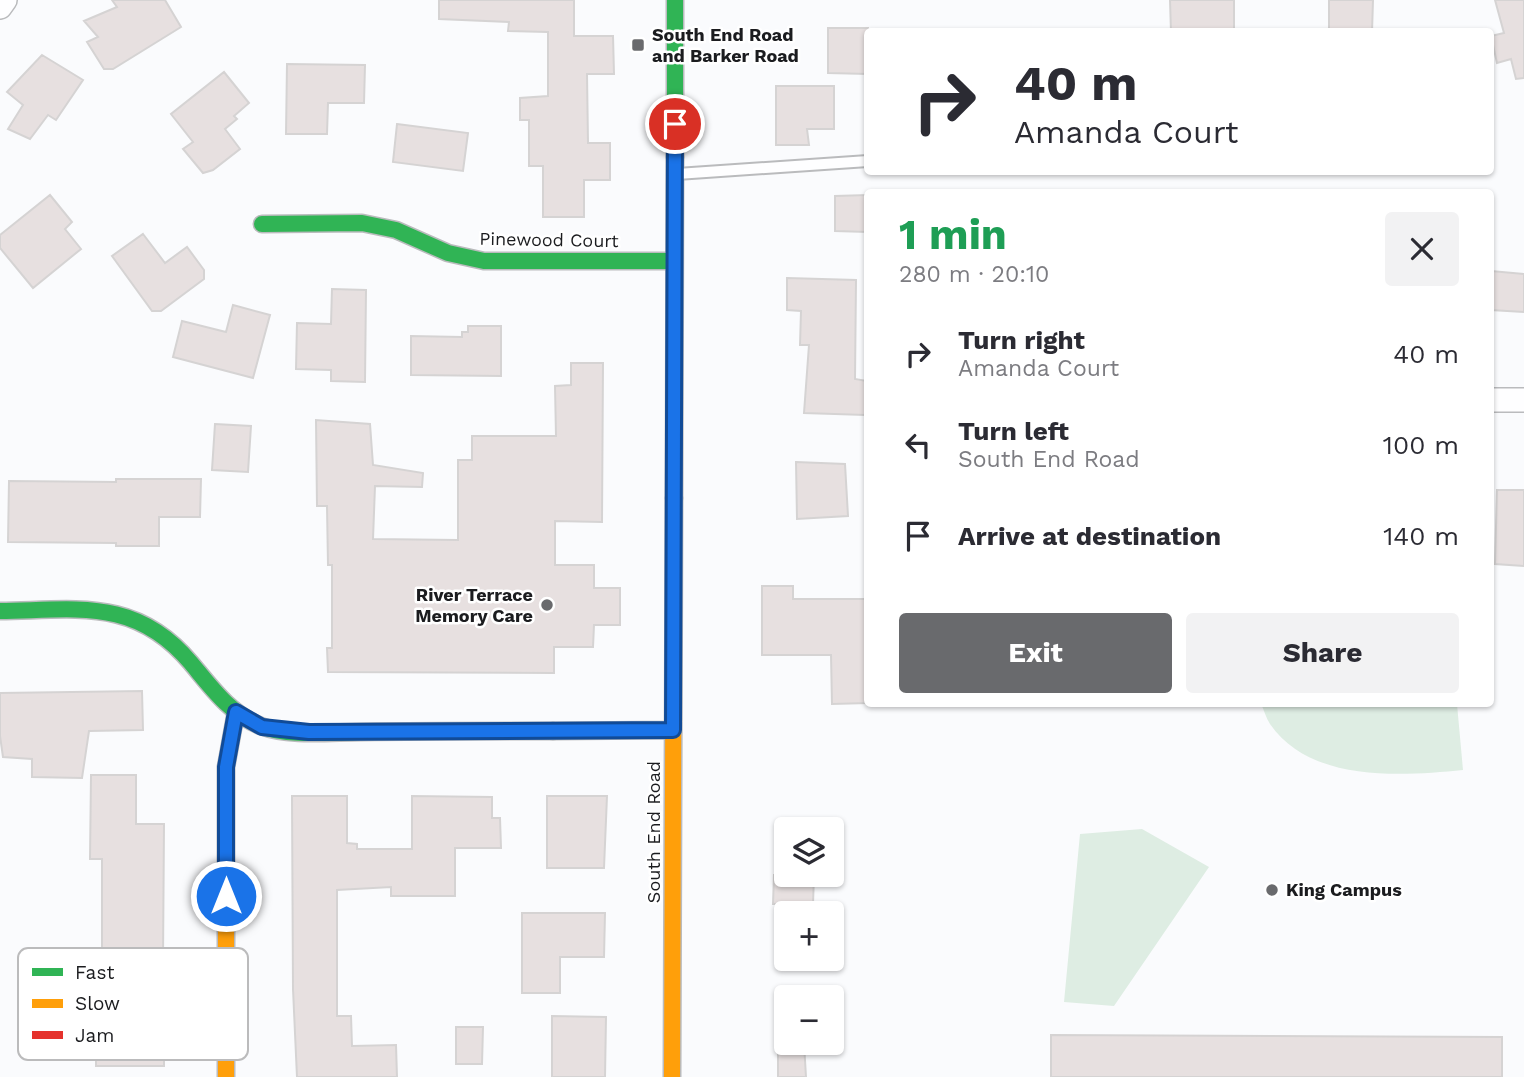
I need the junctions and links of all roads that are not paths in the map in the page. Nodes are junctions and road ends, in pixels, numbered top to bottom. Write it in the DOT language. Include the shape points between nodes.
graph roads {
  1 [pos="5,0"];
  2 [pos="675,0"];
  3 [pos="0,7"];
  4 [pos="864,162"];
  5 [pos="674,174"];
  6 [pos="262,224"];
  7 [pos="674,261"];
  8 [pos="1494,400"];
  9 [pos="1524,400"];
  10 [pos="0,611"];
  11 [pos="236,712"];
  12 [pos="673,730"];
  13 [pos="226,948"];
  14 [pos="672,1077"];
  1 -- 3 [label="street"];
  2 -- 5 [label="street, South End Road"];
  4 -- 5 [label="lane"];
  5 -- 7 [label="street, South End Road"];
  6 -- 7 [label="street, Pinewood Court" via="362,223 484,261"];
  7 -- 12 [label="street, South End Road"];
  8 -- 9 [label="street"];
  10 -- 11 [label="street" via="118,613 153,628"];
  11 -- 12 [label="street" via="262,727 309,732"];
  11 -- 13 [label="street" via="226,767"];
  12 -- 14 [label="street, South End Road"];
}
